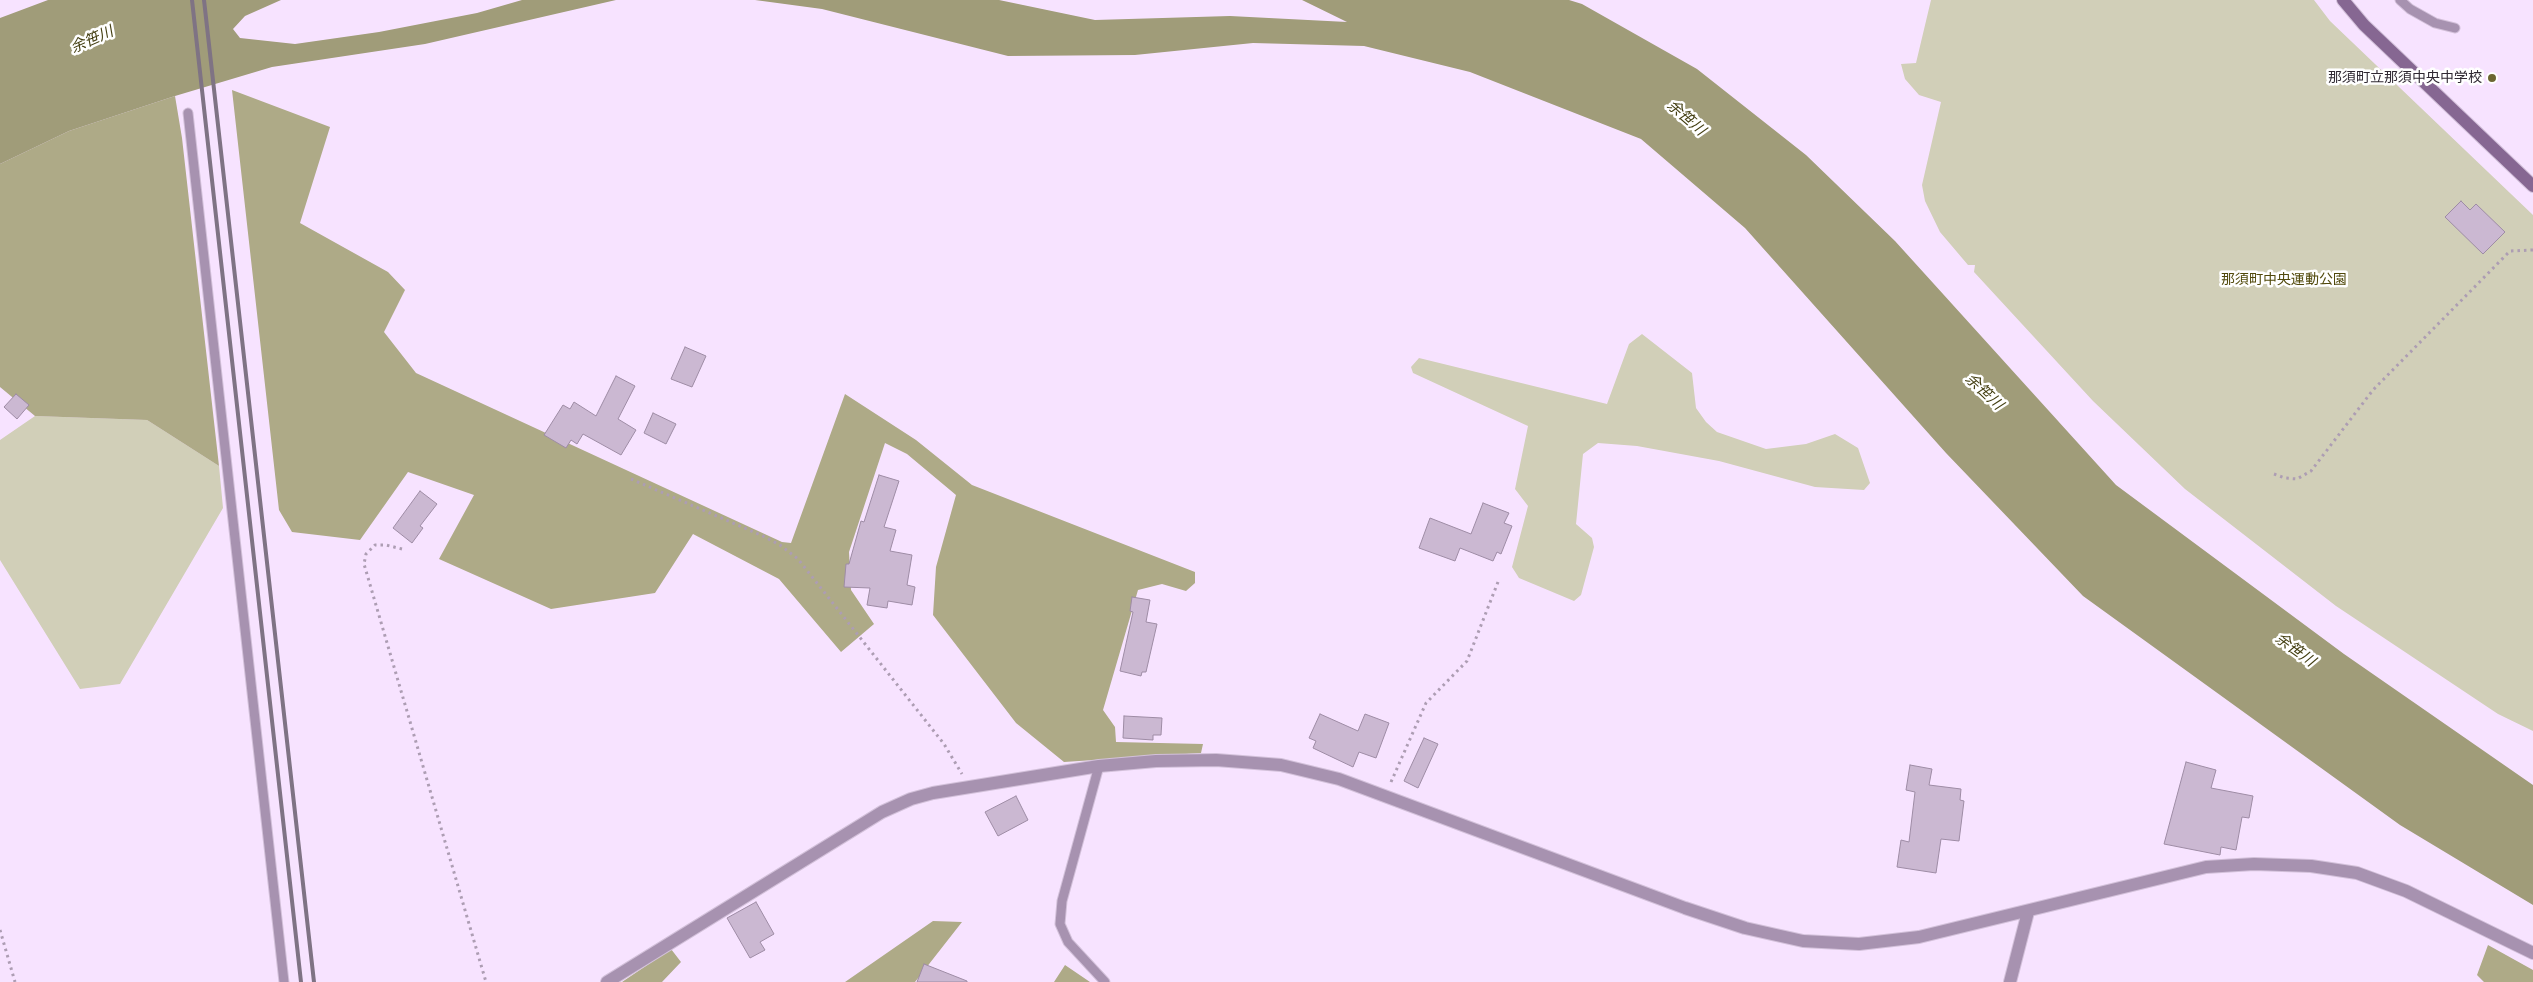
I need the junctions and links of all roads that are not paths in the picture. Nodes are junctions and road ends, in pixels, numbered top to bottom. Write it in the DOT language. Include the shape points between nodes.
graph roads {
  1 [pos="2343,0"];
  2 [pos="2400,0"];
  3 [pos="2456,28"];
  4 [pos="188,113"];
  5 [pos="2533,186"];
  6 [pos="1099,766"];
  7 [pos="2028,912"];
  8 [pos="2533,953"];
  9 [pos="284,982"];
  10 [pos="607,982"];
  11 [pos="1105,982"];
  12 [pos="2010,982"];
  1 -- 5 [label="street" via="2371,31"];
  2 -- 3 [label="lane" via="2435,23"];
  4 -- 9 [label="lane"];
  6 -- 7 [label="street" via="1216,760 1281,765 1339,778 1685,908 1745,928 1803,941 1859,944 1919,937"];
  6 -- 10 [label="street" via="911,799 882,812"];
  6 -- 11 [label="lane" via="1062,901 1060,924 1068,942"];
  7 -- 8 [label="street" via="2206,867 2254,864 2311,866 2358,873 2406,891"];
  7 -- 12 [label="street"];
}
